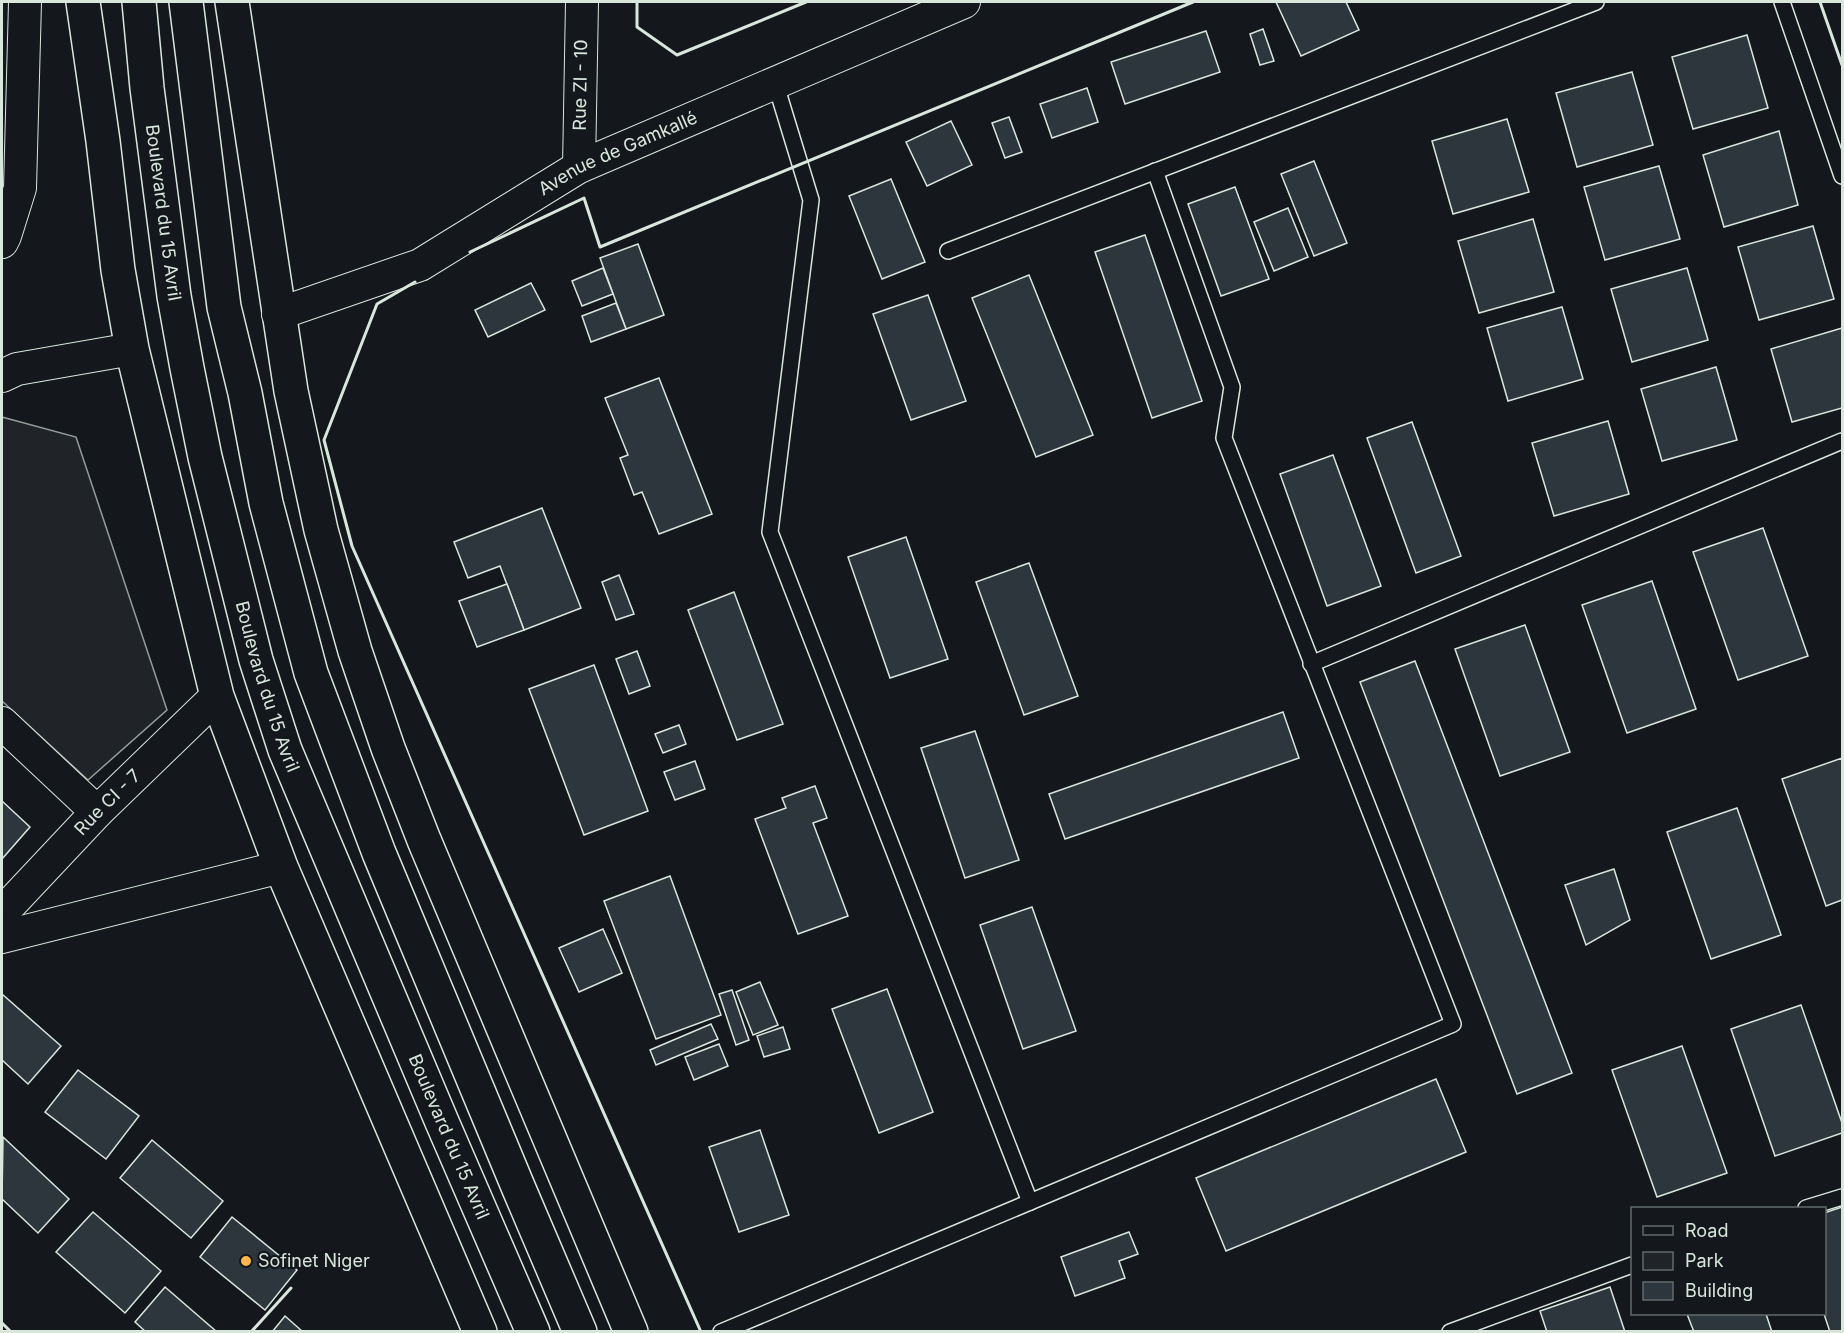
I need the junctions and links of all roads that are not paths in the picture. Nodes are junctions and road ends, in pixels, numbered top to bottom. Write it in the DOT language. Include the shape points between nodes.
graph roads {
  1 [pos="25,2"];
  2 [pos="83,2"];
  3 [pos="139,2"];
  4 [pos="186,2"];
  5 [pos="232,2"];
  6 [pos="582,2"];
  7 [pos="964,2"];
  8 [pos="1596,2"];
  9 [pos="1782,2"];
  10 [pos="776,82"];
  11 [pos="579,167"];
  12 [pos="1155,171"];
  13 [pos="1842,176"];
  14 [pos="2,242"];
  15 [pos="948,250"];
  16 [pos="278,314"];
  17 [pos="132,349"];
  18 [pos="2,376"];
  19 [pos="1842,441"];
  20 [pos="1311,664"];
  21 [pos="218,696"];
  22 [pos="2,723"];
  23 [pos="97,812"];
  24 [pos="281,867"];
  25 [pos="2,913"];
  26 [pos="2,937"];
  27 [pos="1842,1197"];
  28 [pos="1030,1202"];
  29 [pos="1812,1207"];
  30 [pos="1631,1265"];
  31 [pos="480,1332"];
  32 [pos="533,1332"];
  33 [pos="580,1332"];
  34 [pos="631,1332"];
  35 [pos="721,1332"];
  36 [pos="1450,1332"];
  1 -- 14 [label="street" via="20,188"];
  2 -- 17 [label="main road"];
  3 -- 32 [label="main road, Boulevard du 15 Avril" via="174,296 205,457 256,660 285,750"];
  4 -- 33 [label="main road" via="224,307 266,503 311,673 392,885"];
  5 -- 16 [label="main road"];
  6 -- 11 [label="street, Rue ZI - 10"];
  7 -- 10 [label="street, Avenue de Gamkallé"];
  8 -- 12 [label="lane"];
  9 -- 13 [label="lane"];
  10 -- 11 [label="street, Avenue de Gamkallé"];
  10 -- 28 [label="lane" via="811,200 770,532"];
  11 -- 16 [label="street, Avenue de Gamkallé" via="420,265"];
  12 -- 15 [label="lane"];
  12 -- 20 [label="lane" via="1232,387 1224,438"];
  16 -- 34 [label="main road" via="321,530 355,651 388,748"];
  17 -- 18 [label="street" via="17,369"];
  17 -- 21 [label="main road"];
  19 -- 20 [label="lane"];
  20 -- 28 [label="lane" via="1453,1024"];
  21 -- 23 [label="street, Rue CI - 7"];
  21 -- 24 [label="main road"];
  22 -- 23 [label="street"];
  23 -- 25 [label="street, Rue CI - 7"];
  24 -- 26 [label="street"];
  24 -- 31 [label="main road"];
  27 -- 29 [label="lane"];
  28 -- 35 [label="lane"];
  30 -- 36 [label="lane"];
}
